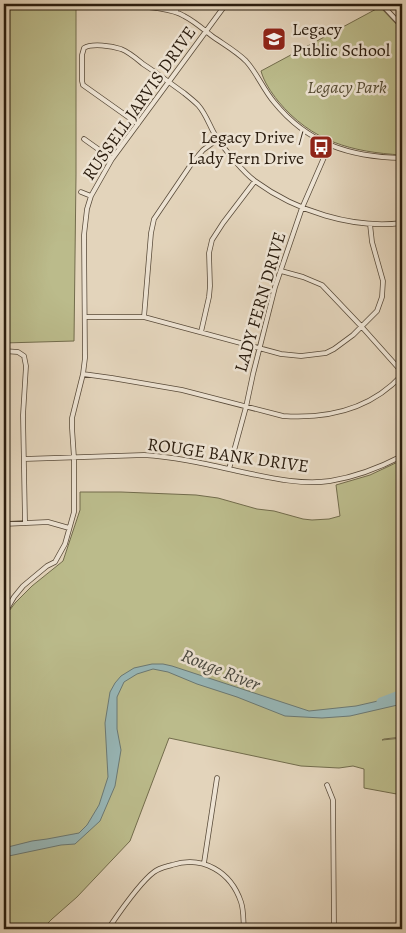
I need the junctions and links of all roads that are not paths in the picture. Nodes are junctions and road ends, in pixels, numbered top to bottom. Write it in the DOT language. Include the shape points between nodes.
graph roads {
  1 [pos="117,4"];
  2 [pos="178,4"];
  3 [pos="226,4"];
  4 [pos="383,4"];
  5 [pos="176,12"];
  6 [pos="402,26"];
  7 [pos="206,31"];
  8 [pos="168,82"];
  9 [pos="138,124"];
  10 [pos="84,139"];
  11 [pos="218,139"];
  12 [pos="329,146"];
  13 [pos="402,158"];
  14 [pos="112,160"];
  15 [pos="255,181"];
  16 [pos="81,192"];
  17 [pos="91,196"];
  18 [pos="302,208"];
  19 [pos="402,223"];
  20 [pos="370,224"];
  21 [pos="281,271"];
  22 [pos="85,317"];
  23 [pos="144,317"];
  24 [pos="361,326"];
  25 [pos="201,332"];
  26 [pos="260,348"];
  27 [pos="4,351"];
  28 [pos="83,374"];
  29 [pos="402,374"];
  30 [pos="246,407"];
  31 [pos="402,456"];
  32 [pos="74,458"];
  33 [pos="24,459"];
  34 [pos="228,469"];
  35 [pos="25,522"];
  36 [pos="4,524"];
  37 [pos="69,528"];
  38 [pos="4,614"];
  39 [pos="217,778"];
  40 [pos="326,785"];
  41 [pos="204,863"];
  42 [pos="108,929"];
  43 [pos="244,929"];
  44 [pos="334,929"];
  45 [pos="365,929"];
  1 -- 5 [label="street"];
  2 -- 5 [label="street"];
  3 -- 7 [label="street, RUSSELL JARVIS DRIVE"];
  4 -- 6 [label="street"];
  5 -- 7 [label="street"];
  7 -- 8 [label="street, RUSSELL JARVIS DRIVE"];
  7 -- 12 [label="street" via="246,62 285,115"];
  8 -- 9 [label="street, RUSSELL JARVIS DRIVE"];
  8 -- 9 [label="street" via="124,50 98,46 84,48 83,84"];
  8 -- 11 [label="street" via="197,103"];
  9 -- 14 [label="street, RUSSELL JARVIS DRIVE"];
  10 -- 14 [label="street"];
  11 -- 15 [label="street"];
  11 -- 23 [label="street" via="192,163 154,219"];
  12 -- 13 [label="street" via="365,155"];
  12 -- 18 [label="street, LADY FERN DRIVE"];
  14 -- 17 [label="street, RUSSELL JARVIS DRIVE"];
  15 -- 18 [label="street"];
  15 -- 25 [label="street" via="212,240 209,297"];
  16 -- 17 [label="street"];
  17 -- 22 [label="street, RUSSELL JARVIS DRIVE" via="84,235"];
  18 -- 20 [label="street" via="320,215"];
  18 -- 21 [label="street, LADY FERN DRIVE"];
  19 -- 20 [label="street"];
  20 -- 24 [label="street" via="383,281 382,297 376,311"];
  21 -- 24 [label="street" via="322,285"];
  21 -- 26 [label="street, LADY FERN DRIVE"];
  22 -- 23 [label="street"];
  22 -- 28 [label="street, RUSSELL JARVIS DRIVE"];
  23 -- 25 [label="street"];
  24 -- 26 [label="street" via="342,344 326,352 301,356"];
  24 -- 29 [label="street"];
  25 -- 26 [label="street"];
  26 -- 30 [label="street, LADY FERN DRIVE"];
  27 -- 33 [label="street" via="24,356 26,366"];
  28 -- 30 [label="street" via="166,387"];
  28 -- 32 [label="street, RUSSELL JARVIS DRIVE" via="72,418"];
  29 -- 30 [label="street" via="376,398 336,413 283,416"];
  30 -- 34 [label="street, LADY FERN DRIVE"];
  31 -- 34 [label="street, ROUGE BANK DRIVE" via="364,474 328,481 280,480"];
  32 -- 33 [label="street, ROUGE BANK DRIVE"];
  32 -- 34 [label="street, ROUGE BANK DRIVE" via="154,456"];
  32 -- 37 [label="street, RUSSELL JARVIS DRIVE" via="74,512"];
  33 -- 35 [label="street"];
  35 -- 36 [label="street"];
  35 -- 37 [label="street" via="48,522"];
  37 -- 38 [label="street, RUSSELL JARVIS DRIVE" via="55,562 23,586"];
  39 -- 41 [label="street"];
  40 -- 44 [label="street" via="333,800"];
  41 -- 42 [label="street" via="177,863 154,872 134,892"];
  41 -- 43 [label="street" via="218,870 232,885 241,901"];
  44 -- 45 [label="street"];
}
